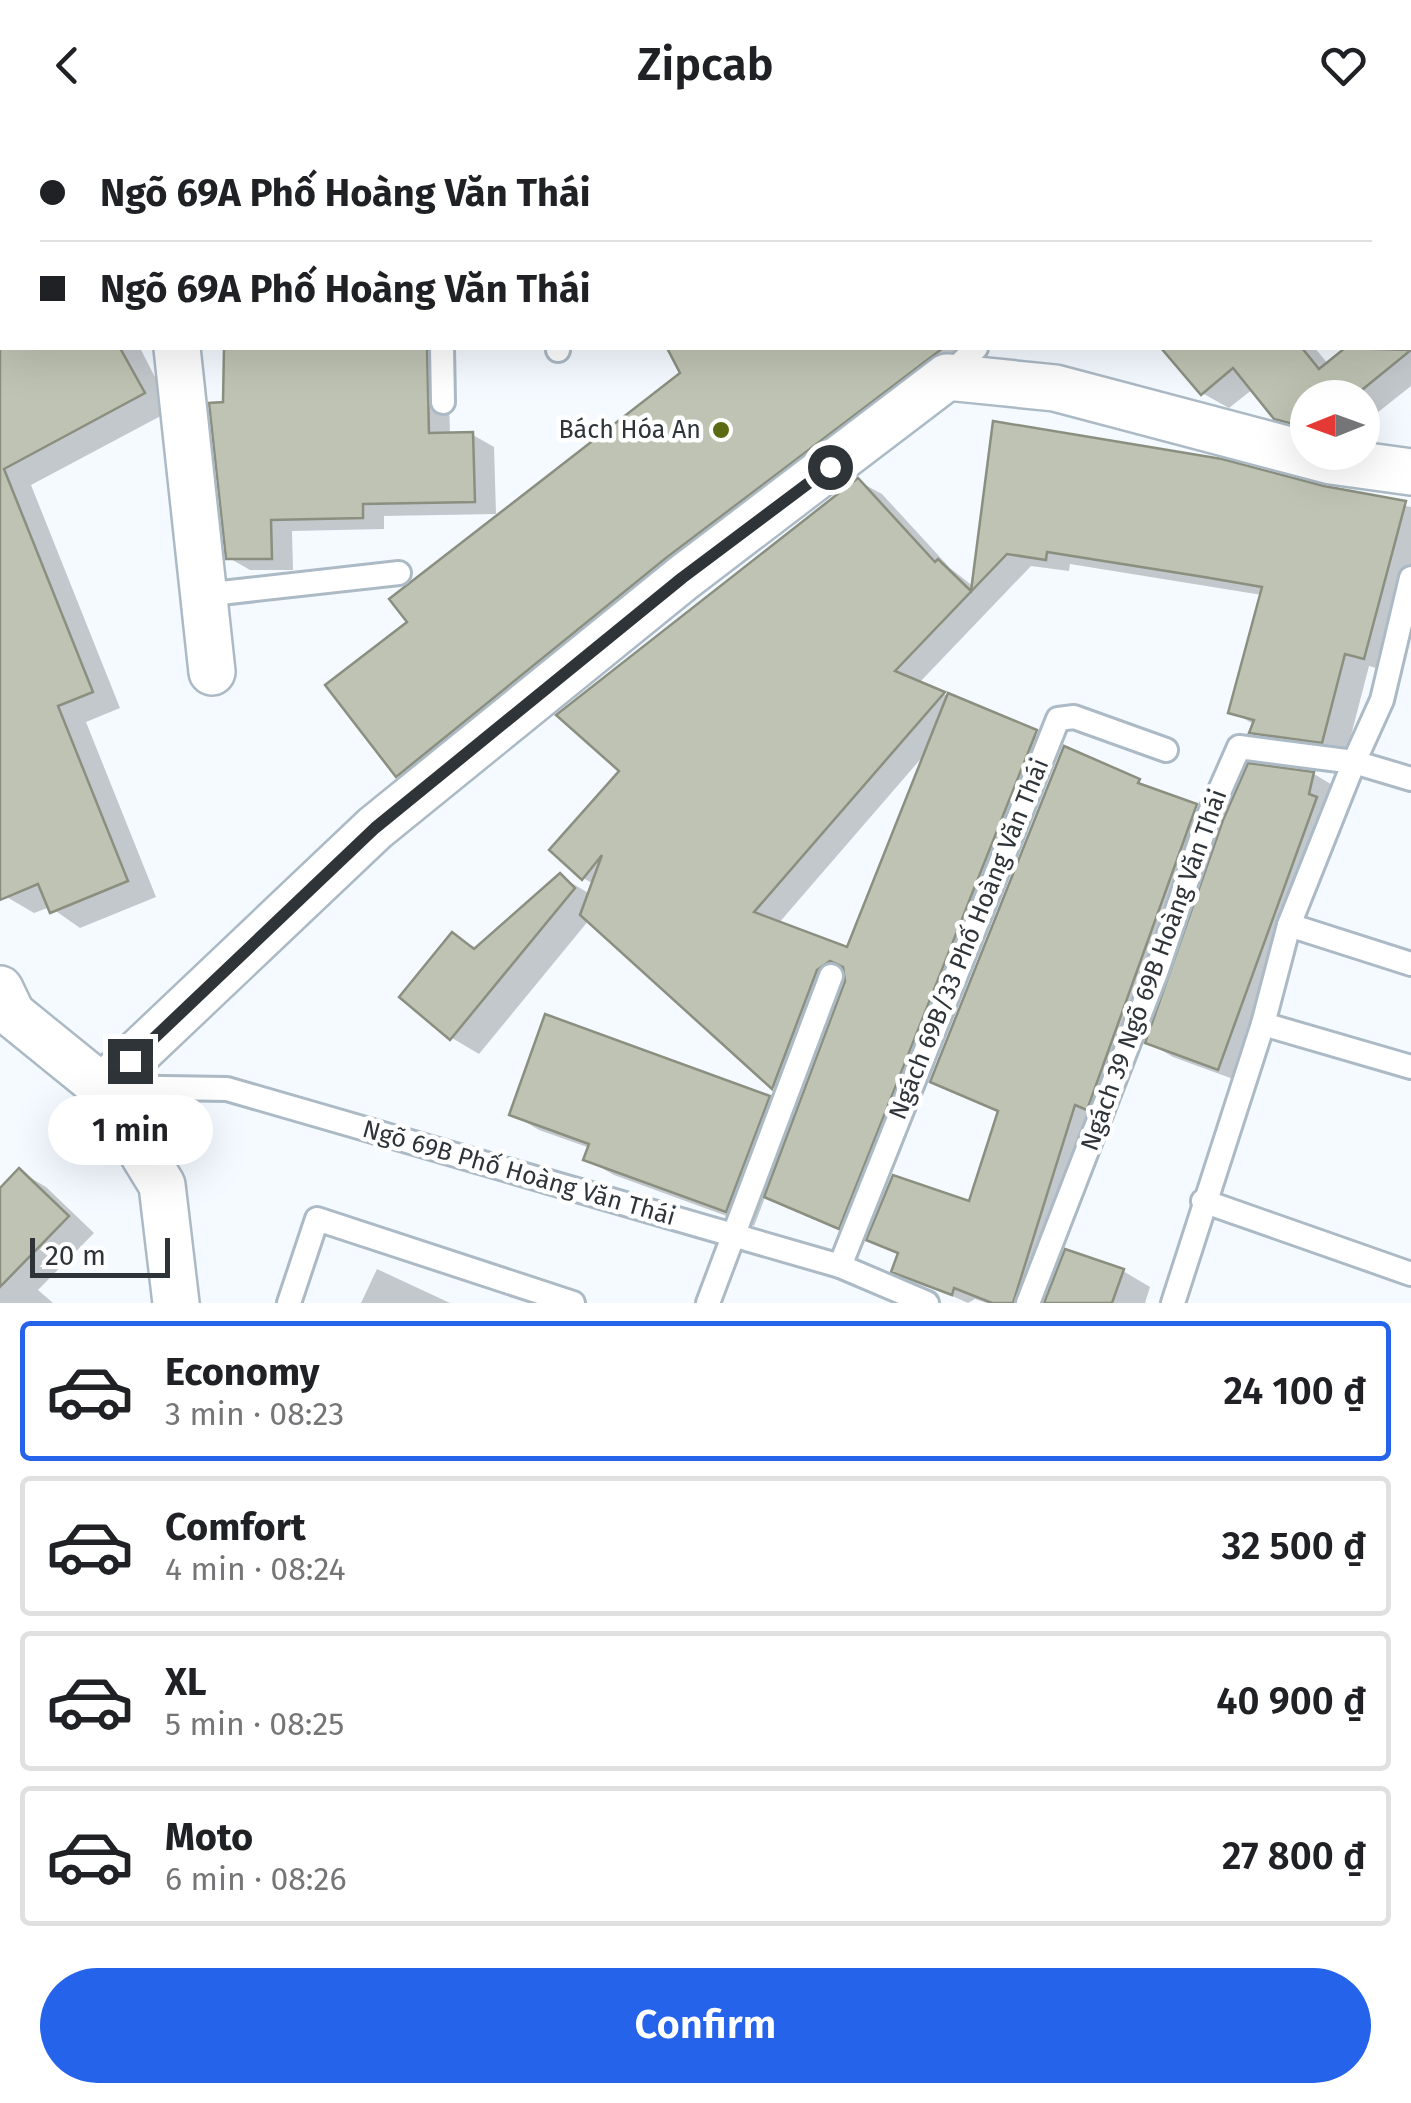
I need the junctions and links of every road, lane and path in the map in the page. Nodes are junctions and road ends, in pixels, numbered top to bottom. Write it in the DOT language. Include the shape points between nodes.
graph roads {
  1 [pos="177,350"];
  2 [pos="442,350"];
  3 [pos="962,362"];
  4 [pos="443,402"];
  5 [pos="1411,472"];
  6 [pos="399,573"];
  7 [pos="1411,578"];
  8 [pos="203,596"];
  9 [pos="212,672"];
  10 [pos="1166,750"];
  11 [pos="1354,762"];
  12 [pos="1411,779"];
  13 [pos="1290,926"];
  14 [pos="1411,964"];
  15 [pos="831,976"];
  16 [pos="4,1008"];
  17 [pos="1263,1024"];
  18 [pos="1411,1067"];
  19 [pos="102,1087"];
  20 [pos="1203,1201"];
  21 [pos="733,1235"];
  22 [pos="840,1266"];
  23 [pos="1411,1274"];
  24 [pos="176,1303"];
  25 [pos="289,1303"];
  26 [pos="573,1303"];
  27 [pos="708,1303"];
  28 [pos="927,1303"];
  29 [pos="1028,1303"];
  30 [pos="1173,1303"];
  1 -- 8 [label="street"];
  2 -- 4 [label="lane"];
  3 -- 5 [label="street" via="1331,461"];
  3 -- 19 [label="street" via="375,828"];
  6 -- 8 [label="lane"];
  7 -- 11 [label="lane" via="1382,700"];
  8 -- 9 [label="street"];
  10 -- 22 [label="lane, Ngách 69B/33 Phố Hoàng Văn Thái" via="1074,717 1058,718"];
  11 -- 12 [label="lane"];
  11 -- 13 [label="lane"];
  11 -- 29 [label="lane, Ngách 39 Ngõ 69B Hoàng Văn Thái" via="1239,747"];
  13 -- 14 [label="lane"];
  13 -- 17 [label="lane"];
  15 -- 21 [label="lane"];
  16 -- 19 [label="street"];
  17 -- 18 [label="lane"];
  17 -- 20 [label="lane"];
  19 -- 21 [label="lane, Ngõ 69B Phố Hoàng Văn Thái" via="227,1089"];
  19 -- 24 [label="street" via="162,1185"];
  20 -- 23 [label="lane"];
  20 -- 30 [label="lane"];
  21 -- 22 [label="lane, Ngõ 69B Phố Hoàng Văn Thái"];
  21 -- 27 [label="lane"];
  22 -- 28 [label="lane, Ngõ 69B Phố Hoàng Văn Thái"];
  25 -- 26 [label="lane" via="317,1219"];
}
